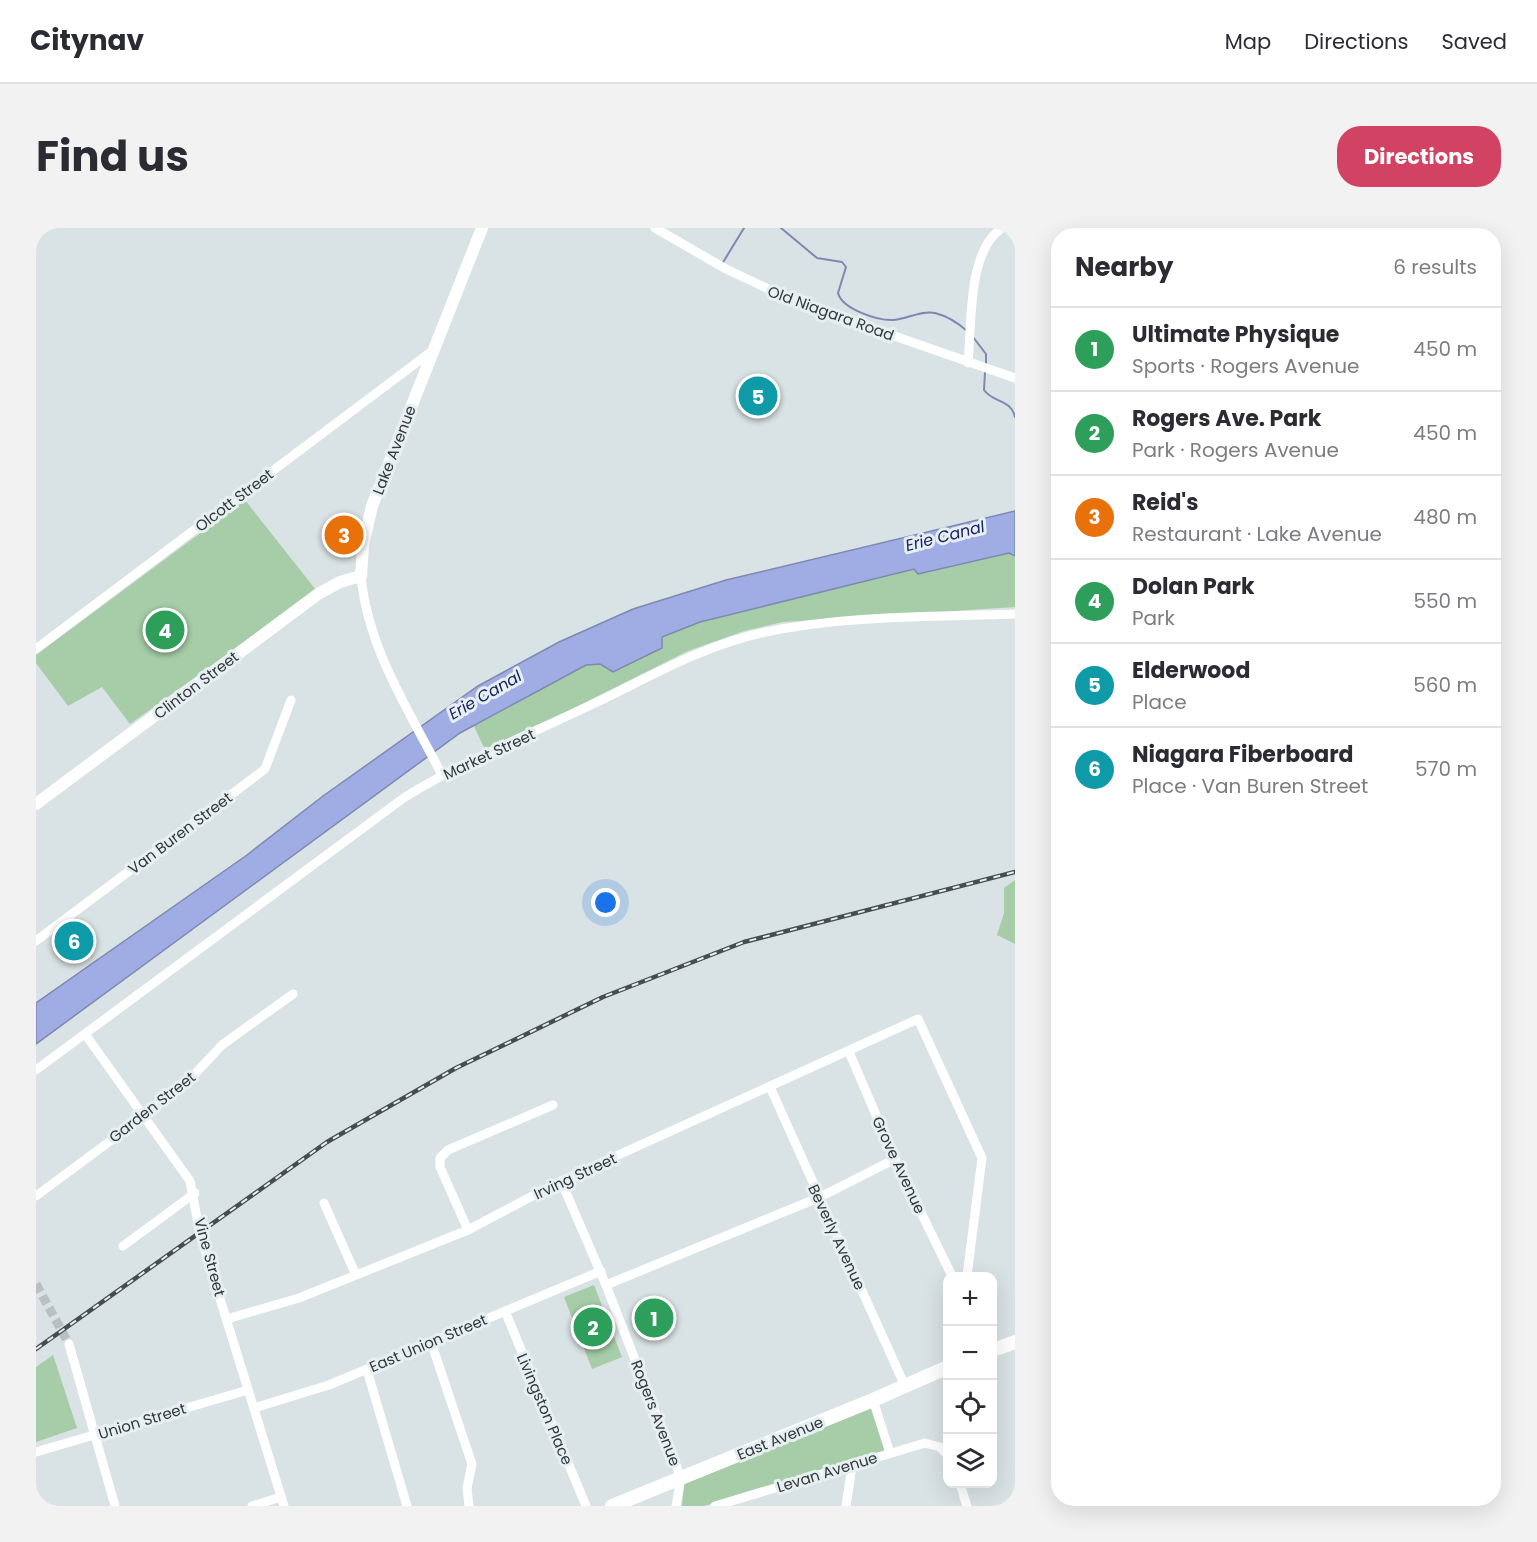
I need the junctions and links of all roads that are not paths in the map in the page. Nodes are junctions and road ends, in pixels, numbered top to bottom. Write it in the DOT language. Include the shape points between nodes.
graph roads {
  1 [pos="482,228"];
  2 [pos="655,228"];
  3 [pos="1002,228"];
  4 [pos="432,351"];
  5 [pos="968,363"];
  6 [pos="1015,378"];
  7 [pos="362,576"];
  8 [pos="1015,614"];
  9 [pos="36,649"];
  10 [pos="291,700"];
  11 [pos="442,775"];
  12 [pos="36,804"];
  13 [pos="36,941"];
  14 [pos="293,994"];
  15 [pos="85,1034"];
  16 [pos="849,1052"];
  17 [pos="36,1070"];
  18 [pos="770,1087"];
  19 [pos="553,1105"];
  20 [pos="144,1116"];
  21 [pos="895,1160"];
  22 [pos="561,1181"];
  23 [pos="195,1193"];
  24 [pos="36,1196"];
  25 [pos="818,1198"];
  26 [pos="324,1203"];
  27 [pos="468,1230"];
  28 [pos="123,1246"];
  29 [pos="601,1271"];
  30 [pos="950,1272"];
  31 [pos="968,1272"];
  32 [pos="356,1273"];
  33 [pos="606,1285"];
  34 [pos="505,1311"];
  35 [pos="227,1319"];
  36 [pos="431,1342"];
  37 [pos="1015,1342"];
  38 [pos="69,1344"];
  39 [pos="997,1349"];
  40 [pos="943,1369"];
  41 [pos="367,1370"];
  42 [pos="905,1386"];
  43 [pos="248,1390"];
  44 [pos="873,1400"];
  45 [pos="254,1408"];
  46 [pos="94,1436"];
  47 [pos="943,1450"];
  48 [pos="36,1452"];
  49 [pos="890,1453"];
  50 [pos="852,1466"];
  51 [pos="681,1478"];
  52 [pos="961,1488"];
  53 [pos="282,1501"];
  54 [pos="674,1505"];
  55 [pos="116,1506"];
  56 [pos="252,1506"];
  57 [pos="407,1506"];
  58 [pos="469,1506"];
  59 [pos="586,1506"];
  60 [pos="612,1506"];
  61 [pos="715,1506"];
  62 [pos="846,1506"];
  63 [pos="967,1506"];
  1 -- 4 [label="main road, Lake Avenue"];
  2 -- 5 [label="street, Old Niagara Road" via="773,292"];
  3 -- 5 [label="street" via="992,234 976,267"];
  4 -- 7 [label="main road, Lake Avenue" via="368,519"];
  4 -- 9 [label="street, Olcott Street"];
  5 -- 6 [label="street, Old Niagara Road"];
  7 -- 11 [label="street, Lake Avenue" via="371,632"];
  7 -- 12 [label="main road, Clinton Street" via="318,594"];
  8 -- 11 [label="street, Market Street" via="864,620 759,634 714,648"];
  10 -- 13 [label="street, Van Buren Street" via="265,769"];
  11 -- 15 [label="street, Market Street" via="405,797"];
  14 -- 20 [label="street, Garden Street" via="222,1045 193,1076"];
  15 -- 17 [label="street, Market Street"];
  15 -- 20 [label="street, Vine Street"];
  16 -- 18 [label="street, Irving Street"];
  16 -- 21 [label="street, Grove Avenue"];
  16 -- 31 [label="street, Irving Street" via="918,1019 982,1158"];
  18 -- 22 [label="street, Irving Street"];
  18 -- 25 [label="street, Beverly Avenue"];
  19 -- 27 [label="street" via="447,1149 440,1158 440,1167"];
  20 -- 23 [label="street, Vine Street"];
  20 -- 24 [label="street, Garden Street"];
  21 -- 25 [label="street"];
  21 -- 30 [label="street, Grove Avenue"];
  22 -- 27 [label="street, Irving Street"];
  22 -- 29 [label="street, Rogers Avenue"];
  23 -- 28 [label="street"];
  23 -- 35 [label="street, Vine Street" via="200,1234"];
  25 -- 33 [label="street"];
  25 -- 42 [label="street, Beverly Avenue"];
  26 -- 32 [label="street"];
  27 -- 32 [label="street, Irving Street"];
  29 -- 33 [label="street, Rogers Avenue"];
  29 -- 34 [label="street, East Union Street"];
  32 -- 35 [label="street, Irving Street" via="299,1298"];
  33 -- 51 [label="street, Rogers Avenue"];
  34 -- 36 [label="street, East Union Street"];
  34 -- 59 [label="street, Livingston Place"];
  35 -- 43 [label="street, Vine Street"];
  36 -- 41 [label="street, East Union Street"];
  36 -- 58 [label="street" via="472,1464 467,1488"];
  37 -- 39 [label="highway"];
  38 -- 46 [label="street"];
  40 -- 42 [label="highway, East Avenue"];
  41 -- 45 [label="street, East Union Street"];
  41 -- 57 [label="street"];
  42 -- 44 [label="highway, East Avenue"];
  43 -- 45 [label="street, Vine Street"];
  43 -- 46 [label="street, Union Street"];
  44 -- 49 [label="street"];
  44 -- 51 [label="highway, East Avenue"];
  45 -- 53 [label="street, Vine Street"];
  46 -- 48 [label="street, Union Street"];
  46 -- 55 [label="street"];
  47 -- 49 [label="street, Levan Avenue" via="925,1443"];
  49 -- 50 [label="street, Levan Avenue"];
  50 -- 61 [label="street, Levan Avenue"];
  50 -- 62 [label="street"];
  51 -- 54 [label="street"];
  51 -- 60 [label="highway, East Avenue"];
  52 -- 63 [label="street"];
  53 -- 56 [label="street"];
}
